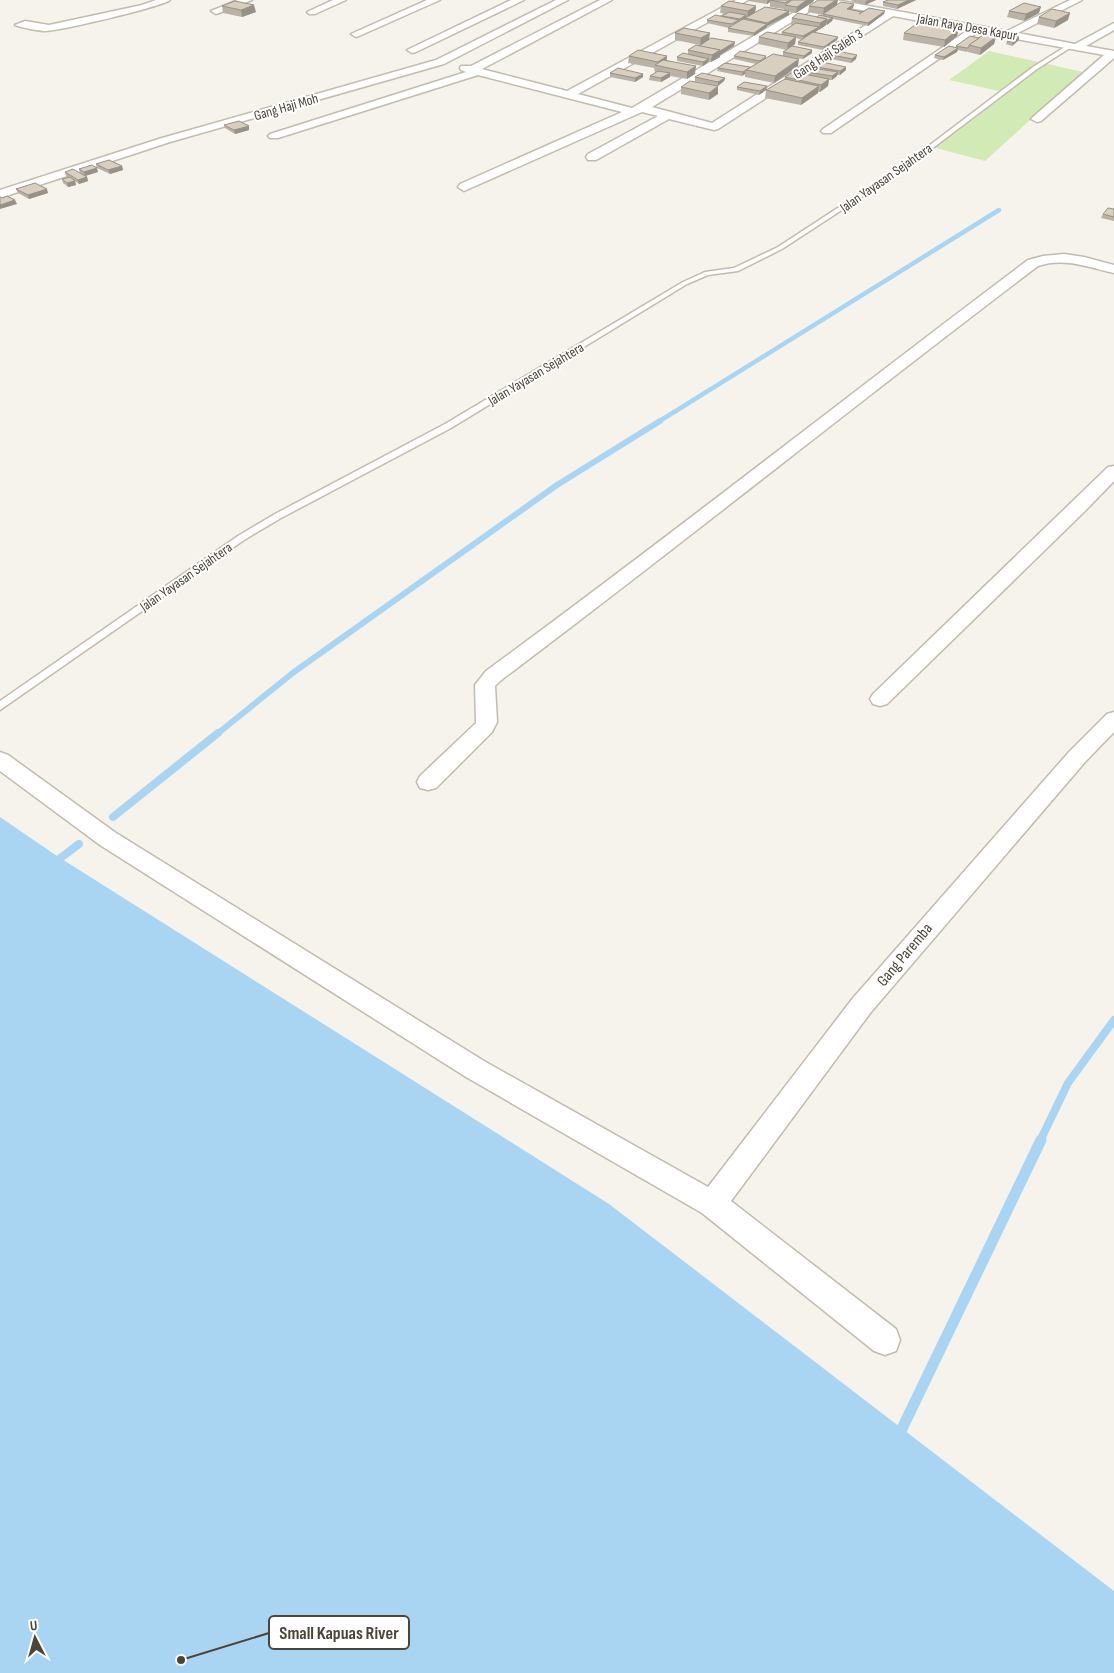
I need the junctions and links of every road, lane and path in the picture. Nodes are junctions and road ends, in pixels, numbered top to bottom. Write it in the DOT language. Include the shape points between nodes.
graph roads {
  1 [pos="165,0"];
  2 [pos="247,0"];
  3 [pos="341,0"];
  4 [pos="435,0"];
  5 [pos="519,0"];
  6 [pos="563,0"];
  7 [pos="607,0"];
  8 [pos="743,0"];
  9 [pos="821,0"];
  10 [pos="886,0"];
  11 [pos="1077,0"];
  12 [pos="867,8"];
  13 [pos="216,11"];
  14 [pos="312,12"];
  15 [pos="891,13"];
  16 [pos="20,25"];
  17 [pos="1114,26"];
  18 [pos="977,28"];
  19 [pos="356,34"];
  20 [pos="1009,34"];
  21 [pos="1076,45"];
  22 [pos="412,50"];
  23 [pos="1113,52"];
  24 [pos="440,62"];
  25 [pos="476,70"];
  26 [pos="570,94"];
  27 [pos="638,110"];
  28 [pos="667,115"];
  29 [pos="1037,119"];
  30 [pos="826,131"];
  31 [pos="274,136"];
  32 [pos="592,157"];
  33 [pos="464,186"];
  34 [pos="0,194"];
  35 [pos="1114,269"];
  36 [pos="1114,471"];
  37 [pos="880,699"];
  38 [pos="0,706"];
  39 [pos="1114,719"];
  40 [pos="0,760"];
  41 [pos="428,782"];
  42 [pos="712,1204"];
  43 [pos="886,1340"];
  1 -- 16 [label="street" via="49,28 30,23"];
  2 -- 13 [label="street"];
  3 -- 14 [label="street"];
  4 -- 19 [label="street"];
  5 -- 22 [label="street"];
  6 -- 24 [label="street, Gang Haji Moh"];
  7 -- 25 [label="street"];
  8 -- 26 [label="street"];
  9 -- 12 [label="street, Jalan Raya Desa Kapur"];
  9 -- 27 [label="street"];
  10 -- 12 [label="street"];
  11 -- 20 [label="street"];
  12 -- 15 [label="street, Jalan Raya Desa Kapur"];
  15 -- 18 [label="street, Jalan Raya Desa Kapur"];
  15 -- 28 [label="street, Gang Haji Saleh 3" via="714,126"];
  17 -- 21 [label="street"];
  18 -- 20 [label="street, Jalan Raya Desa Kapur"];
  18 -- 30 [label="street"];
  20 -- 21 [label="street, Jalan Raya Desa Kapur"];
  21 -- 23 [label="street, Jalan Raya Desa Kapur"];
  21 -- 38 [label="lane, Jalan Yayasan Sejahtera" via="1035,68 907,165 780,248 736,270 703,274 685,283 465,417 241,538"];
  23 -- 29 [label="street"];
  24 -- 25 [label="street"];
  24 -- 34 [label="street, Gang Haji Moh" via="166,140"];
  25 -- 26 [label="street"];
  25 -- 31 [label="street"];
  26 -- 27 [label="street"];
  27 -- 28 [label="street"];
  27 -- 33 [label="street"];
  28 -- 32 [label="street"];
  35 -- 41 [label="street" via="1060,257 1046,257 1033,262 624,579 488,680 485,727"];
  36 -- 37 [label="street"];
  39 -- 42 [label="street, Gang Paremba" via="1070,764 862,1005"];
  40 -- 42 [label="street" via="108,839 467,1064"];
  42 -- 43 [label="street"];
}
